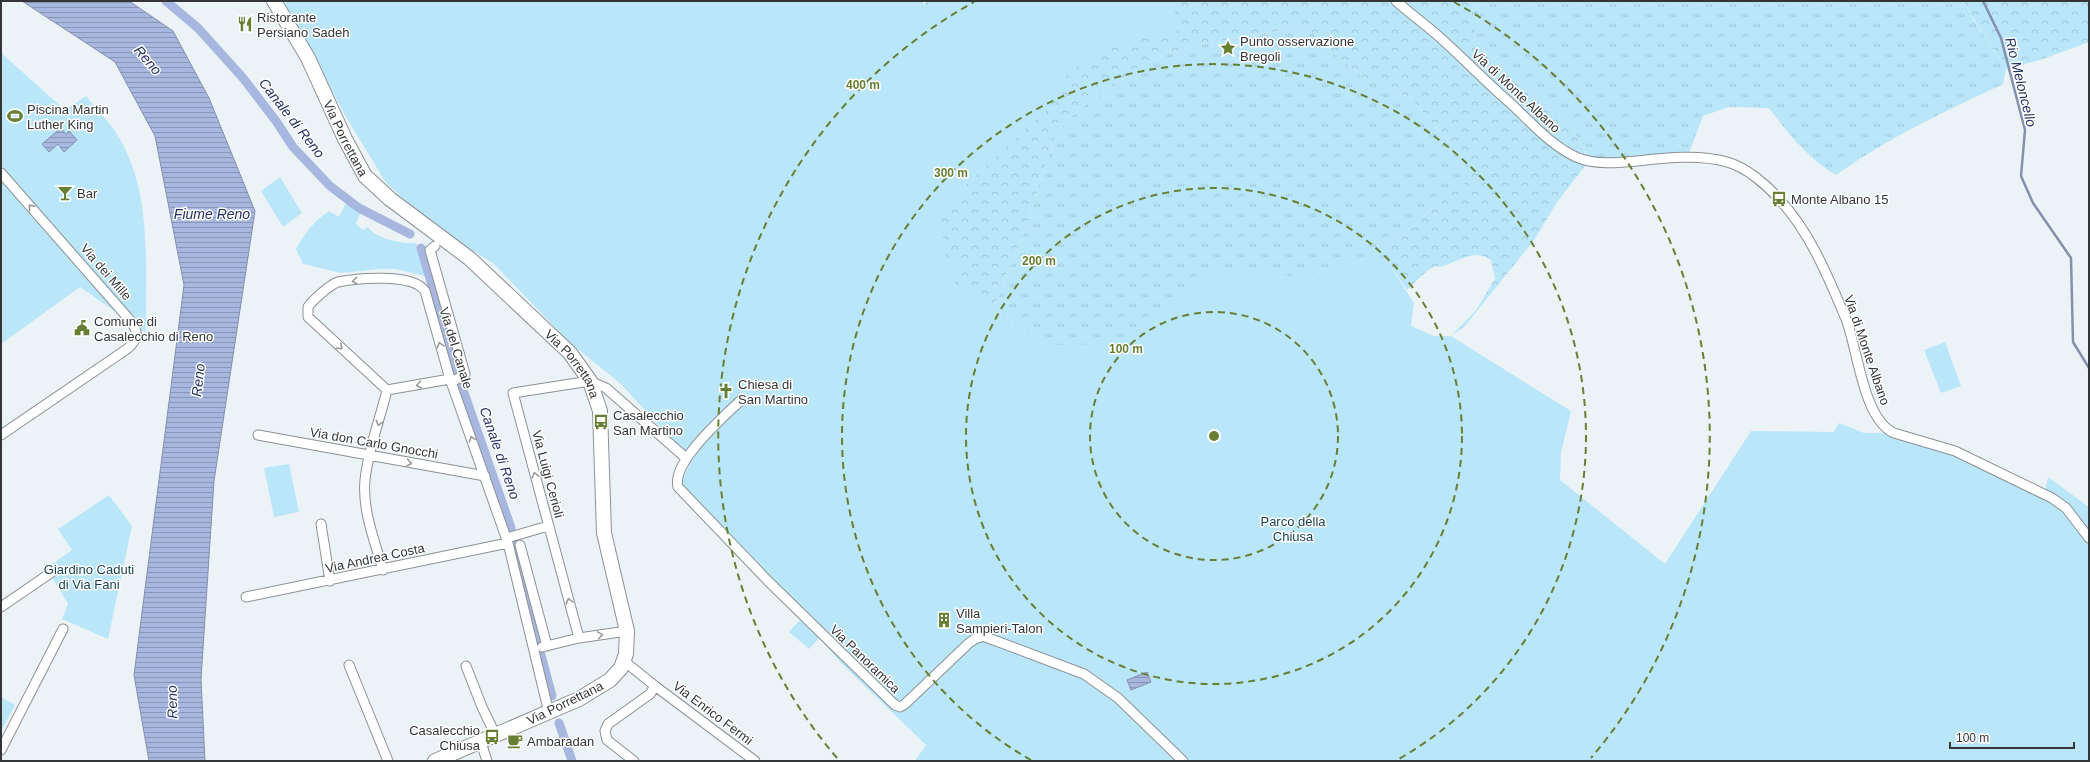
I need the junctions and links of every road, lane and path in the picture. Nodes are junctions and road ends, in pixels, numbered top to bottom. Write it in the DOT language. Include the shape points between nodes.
graph roads {
  1 [pos="274,1"];
  2 [pos="1396,1"];
  3 [pos="1,173"];
  4 [pos="435,246"];
  5 [pos="451,381"];
  6 [pos="590,381"];
  7 [pos="388,390"];
  8 [pos="741,400"];
  9 [pos="258,435"];
  10 [pos="1,436"];
  11 [pos="370,456"];
  12 [pos="686,458"];
  13 [pos="485,476"];
  14 [pos="321,524"];
  15 [pos="548,526"];
  16 [pos="2089,538"];
  17 [pos="508,540"];
  18 [pos="520,545"];
  19 [pos="383,570"];
  20 [pos="52,572"];
  21 [pos="330,581"];
  22 [pos="246,597"];
  23 [pos="1,607"];
  24 [pos="63,629"];
  25 [pos="627,631"];
  26 [pos="579,638"];
  27 [pos="547,646"];
  28 [pos="535,649"];
  29 [pos="624,661"];
  30 [pos="349,665"];
  31 [pos="466,666"];
  32 [pos="655,686"];
  33 [pos="549,713"];
  34 [pos="496,736"];
  35 [pos="481,742"];
  36 [pos="1,750"];
  37 [pos="388,761"];
  38 [pos="435,761"];
  39 [pos="487,761"];
  40 [pos="634,761"];
  41 [pos="755,761"];
  42 [pos="1183,761"];
  1 -- 6 [label="main road, Via Porrettana" via="308,58 365,176 390,199 475,264 570,352"];
  2 -- 16 [label="street, Via di Monte Albano" via="1447,44 1553,144 1576,156 1606,162 1700,158 1727,162 1738,166 1770,190 1795,217 1812,244 1846,321 1871,408 1887,429 1971,458 2052,498 2066,508"];
  10 -- 3 [label="street, Via dei Mille, one-way" via="127,349 136,340 137,332 132,322"];
  4 -- 5 [label="street" via="430,250 465,374"];
  5 -- 7 [label="street, one-way"];
  5 -- 7 [label="street, Via del Canale, one-way" via="425,291 419,284 396,279 338,283 311,303 308,313 311,321"];
  13 -- 5 [label="street, Via del Canale, one-way"];
  6 -- 12 [label="street" via="606,388"];
  15 -- 6 [label="street, Via Luigi Cerioli, one-way" via="513,393"];
  6 -- 25 [label="main road, Via Porrettana" via="601,422 604,532"];
  7 -- 11 [label="street, one-way"];
  8 -- 12 [label="street"];
  9 -- 11 [label="street, Via don Carlo Gnocchi"];
  11 -- 13 [label="street, Via don Carlo Gnocchi, one-way"];
  11 -- 19 [label="street" via="365,482 367,514"];
  12 -- 42 [label="street, Via Panoramica" via="677,481 681,490 767,580 896,706 905,704 969,643 983,636 1084,674 1118,698"];
  13 -- 17 [label="street, Via del Canale"];
  14 -- 21 [label="street"];
  15 -- 17 [label="street, Via Andrea Costa"];
  26 -- 15 [label="street, Via Luigi Cerioli, one-way"];
  17 -- 19 [label="street, Via Andrea Costa"];
  17 -- 28 [label="street, Via del Canale"];
  18 -- 27 [label="street"];
  19 -- 21 [label="street, Via Andrea Costa"];
  20 -- 23 [label="street"];
  21 -- 22 [label="street, Via Andrea Costa"];
  24 -- 36 [label="street"];
  26 -- 25 [label="street, one-way"];
  25 -- 29 [label="main road, Via Porrettana"];
  26 -- 27 [label="street"];
  27 -- 28 [label="street"];
  28 -- 33 [label="street, Via del Canale"];
  29 -- 32 [label="street, Via Enrico Fermi"];
  29 -- 33 [label="main road, Via Porrettana" via="615,676 601,687"];
  30 -- 37 [label="street"];
  31 -- 34 [label="street"];
  32 -- 40 [label="street" via="650,694 606,727 605,737"];
  32 -- 41 [label="street, Via Enrico Fermi"];
  33 -- 34 [label="main road, Via Porrettana"];
  34 -- 35 [label="main road, Via Porrettana"];
  35 -- 38 [label="main road, Via Porrettana"];
  35 -- 39 [label="street"];
}
